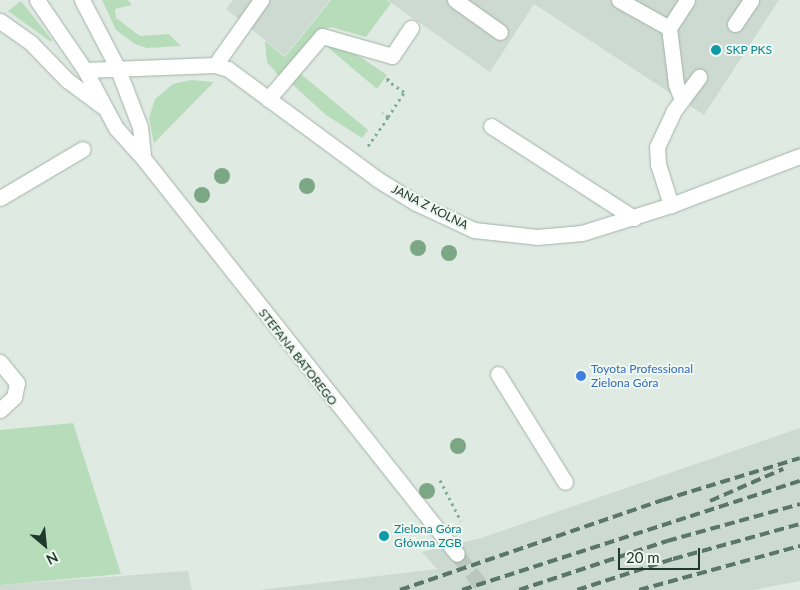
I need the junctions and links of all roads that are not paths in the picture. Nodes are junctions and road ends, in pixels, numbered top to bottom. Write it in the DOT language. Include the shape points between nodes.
graph roads {
  1 [pos="36,0"];
  2 [pos="260,0"];
  3 [pos="455,0"];
  4 [pos="620,0"];
  5 [pos="687,0"];
  6 [pos="751,0"];
  7 [pos="85,2"];
  8 [pos="0,21"];
  9 [pos="735,24"];
  10 [pos="411,28"];
  11 [pos="669,28"];
  12 [pos="500,32"];
  13 [pos="215,65"];
  14 [pos="117,67"];
  15 [pos="85,70"];
  16 [pos="699,77"];
  17 [pos="268,98"];
  18 [pos="682,100"];
  19 [pos="106,109"];
  20 [pos="491,126"];
  21 [pos="83,149"];
  22 [pos="800,156"];
  23 [pos="143,158"];
  24 [pos="0,198"];
  25 [pos="671,204"];
  26 [pos="634,218"];
  27 [pos="0,362"];
  28 [pos="498,374"];
  29 [pos="0,410"];
  30 [pos="565,482"];
  31 [pos="457,554"];
  1 -- 15 [label="street, STEFANA BATOREGO"];
  2 -- 13 [label="street"];
  3 -- 12 [label="street"];
  4 -- 11 [label="street"];
  5 -- 11 [label="street"];
  6 -- 9 [label="street"];
  7 -- 14 [label="street"];
  8 -- 19 [label="street" via="31,43 66,80"];
  10 -- 17 [label="street" via="392,56 322,36"];
  11 -- 18 [label="street" via="676,84"];
  13 -- 14 [label="street, JANA Z KOLNA"];
  13 -- 17 [label="street, JANA Z KOLNA" via="228,69"];
  14 -- 15 [label="street, JANA Z KOLNA"];
  14 -- 23 [label="street" via="140,127"];
  15 -- 19 [label="street, STEFANA BATOREGO"];
  16 -- 18 [label="street"];
  17 -- 26 [label="street, JANA Z KOLNA" via="377,179 416,203 474,230 557,236 582,234"];
  18 -- 25 [label="street" via="657,147 658,164"];
  19 -- 23 [label="street, STEFANA BATOREGO" via="116,128"];
  20 -- 26 [label="street"];
  21 -- 24 [label="street"];
  22 -- 25 [label="street, JANA Z KOLNA"];
  23 -- 31 [label="street, STEFANA BATOREGO"];
  25 -- 26 [label="street, JANA Z KOLNA"];
  27 -- 29 [label="street" via="17,383 14,397"];
  28 -- 30 [label="street"];
}
